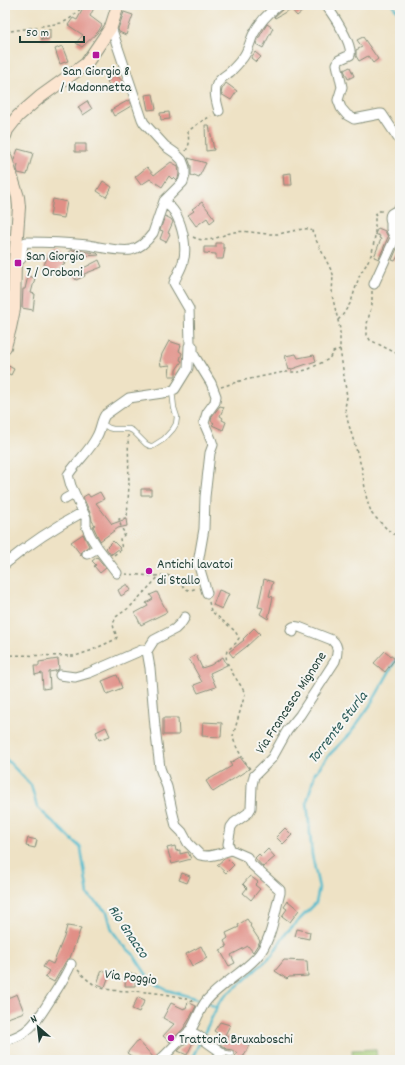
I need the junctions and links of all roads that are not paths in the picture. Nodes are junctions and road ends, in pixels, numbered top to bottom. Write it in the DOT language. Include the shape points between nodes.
graph roads {
  1 [pos="118,5"];
  2 [pos="279,5"];
  3 [pos="326,5"];
  4 [pos="111,27"];
  5 [pos="219,111"];
  6 [pos="5,136"];
  7 [pos="400,141"];
  8 [pos="5,156"];
  9 [pos="163,205"];
  10 [pos="396,211"];
  11 [pos="15,262"];
  12 [pos="374,284"];
  13 [pos="190,343"];
  14 [pos="5,347"];
  15 [pos="172,391"];
  16 [pos="101,423"];
  17 [pos="74,492"];
  18 [pos="66,499"];
  19 [pos="83,512"];
  20 [pos="98,548"];
  21 [pos="87,554"];
  22 [pos="5,564"];
  23 [pos="117,573"];
  24 [pos="206,589"];
  25 [pos="185,617"];
  26 [pos="293,632"];
  27 [pos="147,651"];
  28 [pos="60,675"];
  29 [pos="230,850"];
  30 [pos="71,964"];
  31 [pos="193,1033"];
  32 [pos="5,1040"];
  33 [pos="223,1056"];
  34 [pos="160,1060"];
  1 -- 4 [label="street"];
  2 -- 5 [label="street" via="264,18 242,59 217,84 215,90"];
  3 -- 7 [label="street" via="346,37 351,52 337,64 342,87 338,100 341,108 354,119 382,114"];
  4 -- 6 [label="street" via="86,64 18,116"];
  4 -- 9 [label="street" via="144,123 182,160 185,168 183,182"];
  8 -- 11 [label="street" via="19,207"];
  9 -- 11 [label="street" via="153,233 132,250 26,242 23,244 21,259"];
  9 -- 13 [label="street" via="166,204 174,210 183,236 183,263 174,283 189,309"];
  10 -- 12 [label="street" via="389,216 394,238"];
  11 -- 14 [label="street" via="13,316"];
  13 -- 15 [label="street" via="188,368"];
  13 -- 24 [label="street" via="216,396 204,423 213,445 209,460 204,529 198,566"];
  15 -- 16 [label="street" via="129,398 105,415"];
  15 -- 16 [label="lane" via="176,424 164,439 153,446 146,444 133,431 113,429"];
  16 -- 17 [label="street" via="97,437 68,475"];
  17 -- 18 [label="street"];
  17 -- 19 [label="street"];
  19 -- 20 [label="street" via="86,526"];
  19 -- 22 [label="street" via="35,541"];
  20 -- 21 [label="street"];
  20 -- 23 [label="street"];
  25 -- 27 [label="street" via="175,629 154,640"];
  26 -- 29 [label="street, Via Francesco Mignone" via="291,630 295,626 332,640 336,644 337,656 300,715 286,731 272,758 254,776 251,808 232,826 228,844"];
  27 -- 28 [label="street" via="142,650 75,677"];
  27 -- 29 [label="street" via="160,768 176,826 200,855 219,854"];
  29 -- 31 [label="street" via="247,857 251,864 281,892 267,940 257,959 220,986 205,1002"];
  30 -- 32 [label="street" via="34,1024 22,1035"];
  31 -- 33 [label="street"];
  31 -- 34 [label="street"];
}
